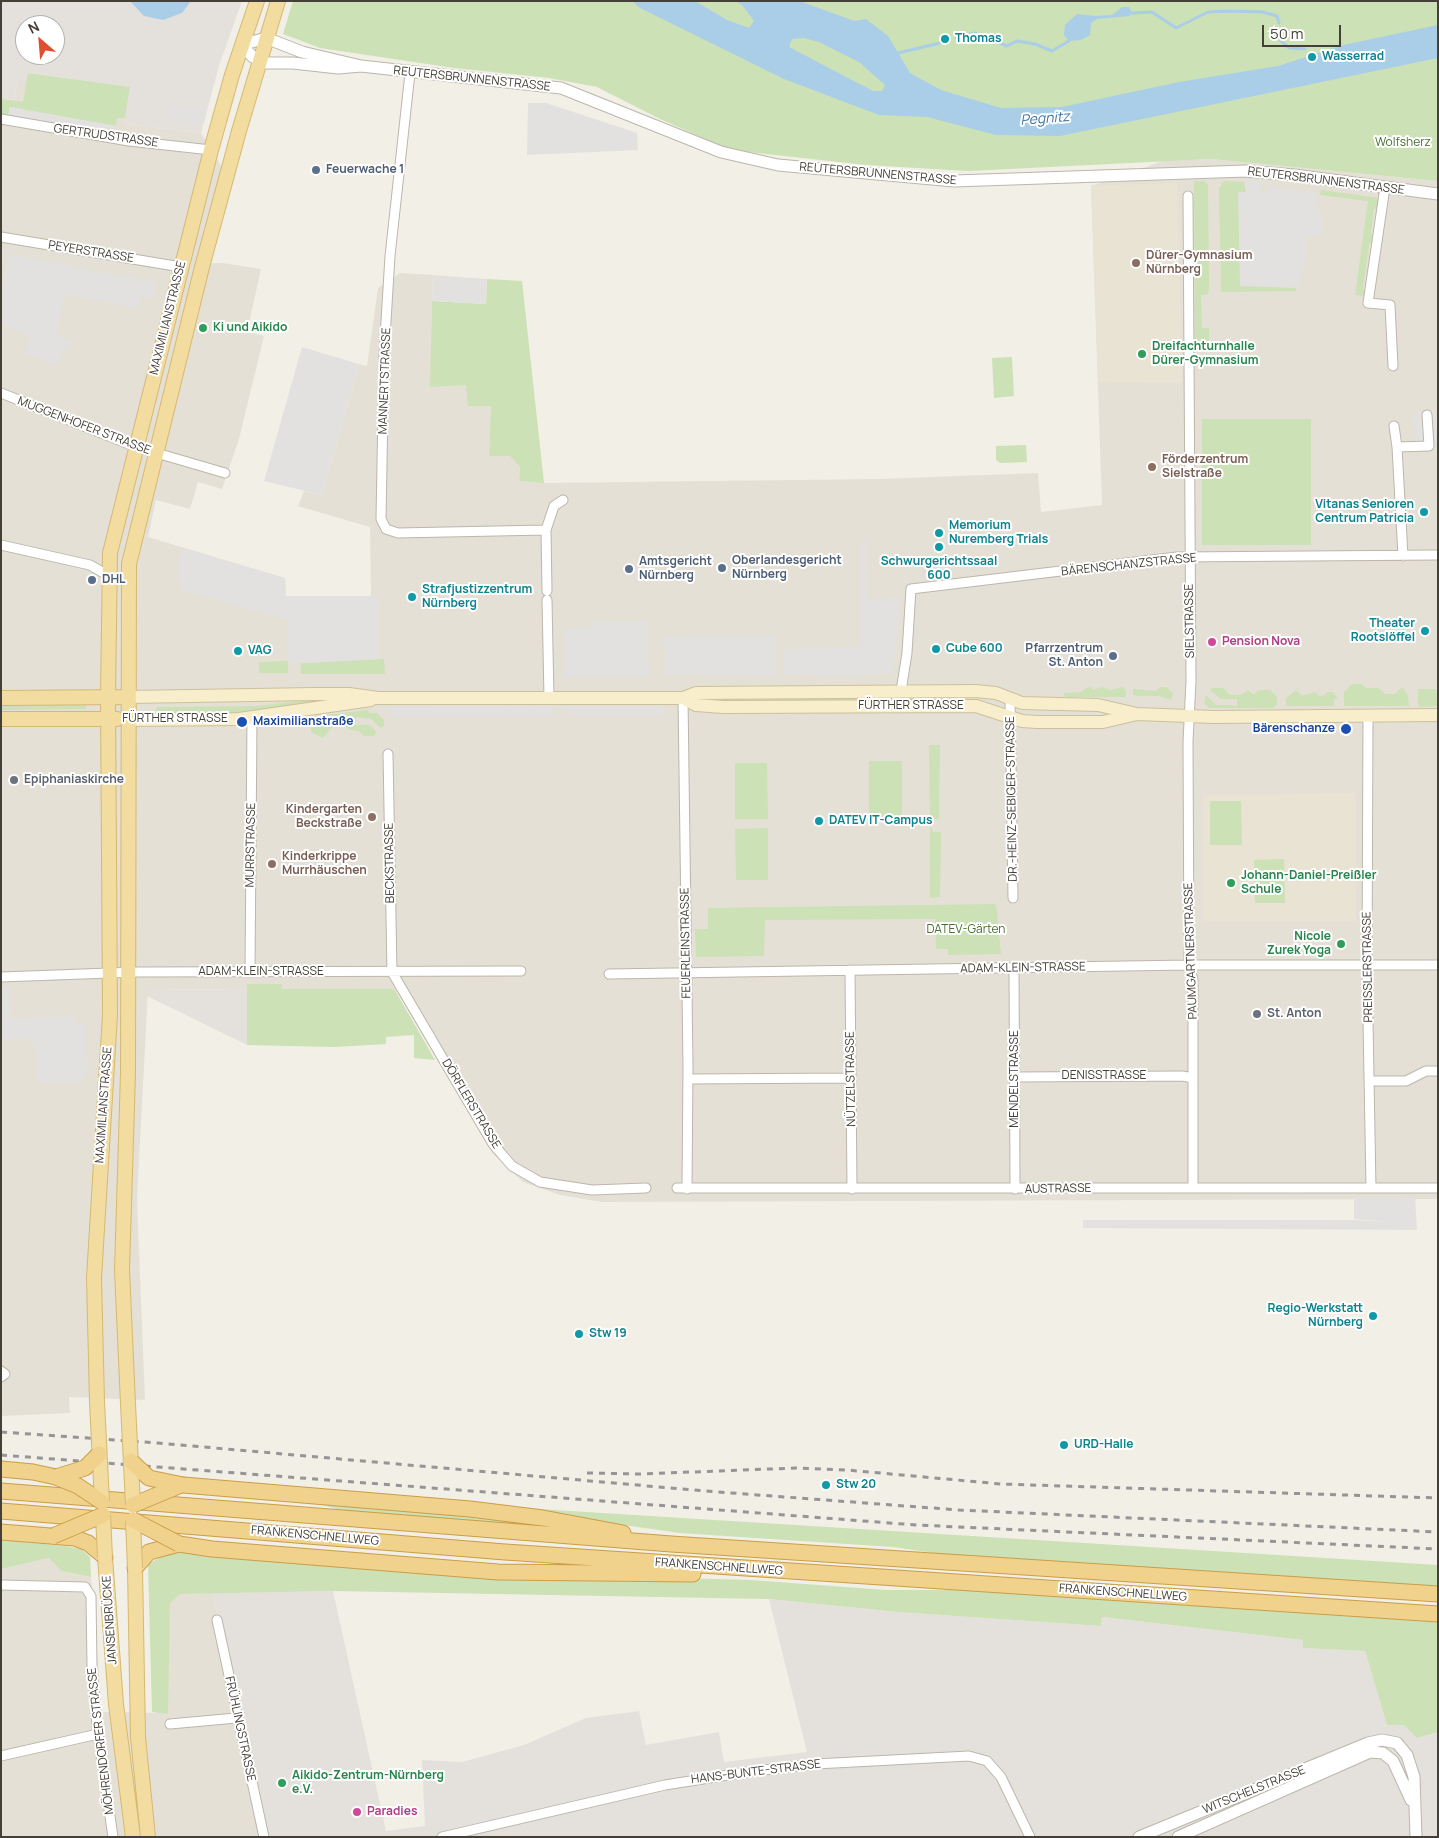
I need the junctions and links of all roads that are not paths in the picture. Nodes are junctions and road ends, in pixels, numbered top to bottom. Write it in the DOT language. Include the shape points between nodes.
graph roads {
  1 [pos="257,1"];
  2 [pos="278,1"];
  3 [pos="266,38"];
  4 [pos="241,45"];
  5 [pos="260,62"];
  6 [pos="361,66"];
  7 [pos="410,73"];
  8 [pos="1,120"];
  9 [pos="211,150"];
  10 [pos="1385,187"];
  11 [pos="1438,194"];
  12 [pos="1188,196"];
  13 [pos="1,237"];
  14 [pos="181,267"];
  15 [pos="1393,366"];
  16 [pos="1,394"];
  17 [pos="1427,415"];
  18 [pos="1394,426"];
  19 [pos="136,447"];
  20 [pos="1398,448"];
  21 [pos="155,453"];
  22 [pos="225,473"];
  23 [pos="563,500"];
  24 [pos="546,530"];
  25 [pos="1,545"];
  26 [pos="1438,555"];
  27 [pos="1402,556"];
  28 [pos="1189,557"];
  29 [pos="109,576"];
  30 [pos="901,691"];
  31 [pos="108,697"];
  32 [pos="128,697"];
  33 [pos="1,698"];
  34 [pos="378,698"];
  35 [pos="549,698"];
  36 [pos="683,698"];
  37 [pos="1010,699"];
  38 [pos="1138,714"];
  39 [pos="1438,715"];
  40 [pos="1010,716"];
  41 [pos="1189,716"];
  42 [pos="1368,716"];
  43 [pos="252,718"];
  44 [pos="1,719"];
  45 [pos="109,719"];
  46 [pos="128,720"];
  47 [pos="388,754"];
  48 [pos="1013,898"];
  49 [pos="1438,964"];
  50 [pos="1189,965"];
  51 [pos="1367,965"];
  52 [pos="1014,968"];
  53 [pos="850,970"];
  54 [pos="521,971"];
  55 [pos="250,972"];
  56 [pos="392,972"];
  57 [pos="109,973"];
  58 [pos="128,973"];
  59 [pos="687,973"];
  60 [pos="609,974"];
  61 [pos="1,977"];
  62 [pos="1438,1071"];
  63 [pos="1015,1077"];
  64 [pos="851,1078"];
  65 [pos="1193,1078"];
  66 [pos="688,1079"];
  67 [pos="1370,1081"];
  68 [pos="1193,1186"];
  69 [pos="646,1188"];
  70 [pos="677,1188"];
  71 [pos="852,1188"];
  72 [pos="1371,1188"];
  73 [pos="1438,1188"];
  74 [pos="687,1189"];
  75 [pos="1015,1189"];
  76 [pos="1,1371"];
  77 [pos="1,1377"];
  78 [pos="97,1402"];
  79 [pos="128,1404"];
  80 [pos="99,1454"];
  81 [pos="131,1461"];
  82 [pos="2,1469"];
  83 [pos="56,1477"];
  84 [pos="183,1485"];
  85 [pos="1,1491"];
  86 [pos="132,1505"];
  87 [pos="107,1509"];
  88 [pos="1,1511"];
  89 [pos="133,1520"];
  90 [pos="3,1533"];
  91 [pos="53,1536"];
  92 [pos="179,1544"];
  93 [pos="671,1544"];
  94 [pos="105,1556"];
  95 [pos="134,1568"];
  96 [pos="744,1569"];
  97 [pos="1,1585"];
  98 [pos="1438,1594"];
  99 [pos="1438,1614"];
  100 [pos="217,1620"];
  101 [pos="236,1718"];
  102 [pos="170,1724"];
  103 [pos="98,1734"];
  104 [pos="1369,1748"];
  105 [pos="1,1756"];
  106 [pos="113,1837"];
  107 [pos="133,1837"];
  108 [pos="148,1837"];
  109 [pos="264,1837"];
  110 [pos="442,1837"];
  111 [pos="1030,1837"];
  112 [pos="1140,1837"];
  113 [pos="1178,1837"];
  114 [pos="1416,1837"];
  1 -- 4 [label="main road, MAXIMILIANSTRASSE"];
  2 -- 3 [label="main road, MAXIMILIANSTRASSE"];
  3 -- 4 [label="street"];
  3 -- 5 [label="main road, MAXIMILIANSTRASSE"];
  3 -- 6 [label="street, REUTERSBRUNNENSTRASSE" via="302,52"];
  4 -- 5 [label="street"];
  4 -- 9 [label="main road, MAXIMILIANSTRASSE"];
  5 -- 6 [label="street, REUTERSBRUNNENSTRASSE" via="338,68"];
  5 -- 21 [label="main road, MAXIMILIANSTRASSE" via="202,266"];
  6 -- 7 [label="street, REUTERSBRUNNENSTRASSE"];
  7 -- 10 [label="street, REUTERSBRUNNENSTRASSE" via="561,88 721,152 787,166 954,181 1246,171"];
  7 -- 24 [label="street, MANNERTSTRASSE" via="384,354 382,519 386,529 398,533"];
  8 -- 9 [label="street, GERTRUDSTRASSE" via="129,142"];
  9 -- 14 [label="main road, MAXIMILIANSTRASSE"];
  10 -- 11 [label="street, REUTERSBRUNNENSTRASSE"];
  10 -- 15 [label="street" via="1368,303 1390,305"];
  12 -- 28 [label="street, SIELSTRASSE"];
  13 -- 14 [label="street, PEYERSTRASSE"];
  14 -- 19 [label="main road, MAXIMILIANSTRASSE"];
  16 -- 19 [label="street, MUGGENHOFER STRASSE"];
  17 -- 20 [label="street" via="1429,446"];
  18 -- 20 [label="street"];
  19 -- 21 [label="street, MUGGENHOFER STRASSE"];
  19 -- 29 [label="main road, MAXIMILIANSTRASSE" via="113,537"];
  20 -- 27 [label="street"];
  21 -- 22 [label="street, MUGGENHOFER STRASSE"];
  21 -- 32 [label="main road, MAXIMILIANSTRASSE" via="129,564"];
  23 -- 24 [label="street" via="554,506"];
  24 -- 35 [label="street"];
  25 -- 29 [label="street" via="84,564"];
  26 -- 27 [label="street, BÄRENSCHANZSTRASSE"];
  27 -- 28 [label="street, BÄRENSCHANZSTRASSE"];
  28 -- 30 [label="street, BÄRENSCHANZSTRASSE" via="911,589"];
  28 -- 41 [label="street, SIELSTRASSE"];
  29 -- 31 [label="main road, MAXIMILIANSTRASSE"];
  30 -- 36 [label="main road, FÜRTHER STRASSE" via="696,693"];
  30 -- 37 [label="main road, FÜRTHER STRASSE" via="983,691"];
  31 -- 32 [label="main road, FÜRTHER STRASSE"];
  31 -- 33 [label="main road, FÜRTHER STRASSE"];
  31 -- 45 [label="main road, MAXIMILIANSTRASSE"];
  32 -- 34 [label="main road, FÜRTHER STRASSE" via="349,694"];
  32 -- 46 [label="main road, MAXIMILIANSTRASSE"];
  34 -- 35 [label="main road, FÜRTHER STRASSE"];
  34 -- 43 [label="main road, FÜRTHER STRASSE"];
  35 -- 36 [label="main road, FÜRTHER STRASSE"];
  36 -- 40 [label="main road, FÜRTHER STRASSE" via="696,705 722,707 976,706"];
  36 -- 59 [label="street, FEUERLEINSTRASSE"];
  37 -- 38 [label="main road, FÜRTHER STRASSE" via="1031,704 1098,705"];
  37 -- 40 [label="street, DR.-HEINZ-SEBIGER-STRASSE"];
  38 -- 40 [label="main road, FÜRTHER STRASSE" via="1103,722 1032,722"];
  38 -- 41 [label="main road, FÜRTHER STRASSE"];
  39 -- 42 [label="main road, FÜRTHER STRASSE"];
  40 -- 48 [label="street, DR.-HEINZ-SEBIGER-STRASSE"];
  41 -- 42 [label="main road, FÜRTHER STRASSE"];
  41 -- 50 [label="street, PAUMGARTNERSTRASSE"];
  42 -- 51 [label="street, PREISSLERSTRASSE"];
  43 -- 46 [label="main road, FÜRTHER STRASSE"];
  43 -- 55 [label="street, MURRSTRASSE"];
  44 -- 45 [label="main road, FÜRTHER STRASSE"];
  45 -- 46 [label="main road, FÜRTHER STRASSE"];
  45 -- 57 [label="main road, MAXIMILIANSTRASSE"];
  46 -- 58 [label="main road, MAXIMILIANSTRASSE"];
  47 -- 56 [label="street, BECKSTRASSE"];
  49 -- 51 [label="street, ADAM-KLEIN-STRASSE"];
  50 -- 51 [label="street, ADAM-KLEIN-STRASSE"];
  50 -- 52 [label="street, ADAM-KLEIN-STRASSE"];
  50 -- 65 [label="street, PAUMGARTNERSTRASSE" via="1193,980"];
  51 -- 67 [label="street, PREISSLERSTRASSE"];
  52 -- 53 [label="street, ADAM-KLEIN-STRASSE"];
  52 -- 63 [label="street, MENDELSTRASSE"];
  53 -- 59 [label="street, ADAM-KLEIN-STRASSE"];
  53 -- 64 [label="street, NÜTZELSTRASSE"];
  54 -- 56 [label="street, ADAM-KLEIN-STRASSE"];
  55 -- 56 [label="street, ADAM-KLEIN-STRASSE"];
  55 -- 58 [label="street, ADAM-KLEIN-STRASSE"];
  56 -- 69 [label="street, DÖRFLERSTRASSE" via="493,1144 512,1166 540,1182 566,1187 592,1190"];
  57 -- 58 [label="street, ADAM-KLEIN-STRASSE"];
  57 -- 61 [label="street, ADAM-KLEIN-STRASSE"];
  57 -- 78 [label="main road, MAXIMILIANSTRASSE" via="108,1063 94,1278"];
  58 -- 79 [label="main road, MAXIMILIANSTRASSE" via="122,1270"];
  59 -- 60 [label="street, ADAM-KLEIN-STRASSE"];
  59 -- 66 [label="street, FEUERLEINSTRASSE"];
  62 -- 67 [label="street" via="1426,1071 1406,1081"];
  63 -- 65 [label="street, DENISSTRASSE"];
  63 -- 75 [label="street, MENDELSTRASSE"];
  64 -- 66 [label="street"];
  64 -- 71 [label="street, NÜTZELSTRASSE"];
  65 -- 68 [label="street, PAUMGARTNERSTRASSE"];
  66 -- 74 [label="street, FEUERLEINSTRASSE"];
  67 -- 72 [label="street, PREISSLERSTRASSE"];
  68 -- 72 [label="street, AUSTRASSE"];
  68 -- 75 [label="street, AUSTRASSE"];
  70 -- 74 [label="street, AUSTRASSE"];
  71 -- 74 [label="street, AUSTRASSE"];
  71 -- 75 [label="street, AUSTRASSE"];
  72 -- 73 [label="street, AUSTRASSE"];
  76 -- 77 [label="street" via="5,1374"];
  78 -- 80 [label="main road, JANSENBRÜCKE, bridge"];
  79 -- 81 [label="main road, JANSENBRÜCKE, bridge"];
  80 -- 83 [label="highway, bridge" via="85,1468"];
  80 -- 87 [label="main road, JANSENBRÜCKE, bridge"];
  81 -- 84 [label="highway, bridge" via="149,1478"];
  81 -- 86 [label="main road, JANSENBRÜCKE, bridge"];
  82 -- 83 [label="highway"];
  83 -- 87 [label="highway, bridge" via="78,1486"];
  84 -- 86 [label="highway, bridge"];
  84 -- 93 [label="highway" via="470,1509 596,1527"];
  85 -- 93 [label="highway, FRANKENSCHNELLWEG"];
  86 -- 87 [label="highway"];
  86 -- 89 [label="main road, JANSENBRÜCKE"];
  87 -- 89 [label="highway"];
  87 -- 91 [label="highway, bridge"];
  87 -- 94 [label="main road, JANSENBRÜCKE, bridge"];
  88 -- 96 [label="highway, FRANKENSCHNELLWEG"];
  89 -- 92 [label="highway, bridge"];
  89 -- 95 [label="main road, JANSENBRÜCKE, bridge"];
  90 -- 91 [label="highway"];
  91 -- 94 [label="highway, bridge" via="81,1540"];
  92 -- 95 [label="highway" via="149,1552"];
  92 -- 96 [label="highway" via="498,1572 705,1575"];
  93 -- 98 [label="highway, FRANKENSCHNELLWEG"];
  94 -- 107 [label="main road, JANSENBRÜCKE" via="115,1694"];
  95 -- 108 [label="main road, JANSENBRÜCKE" via="137,1707"];
  96 -- 99 [label="highway, FRANKENSCHNELLWEG"];
  97 -- 103 [label="street, MÖHRENDORFER STRASSE" via="85,1587 91,1596"];
  100 -- 101 [label="street, FRÜHLINGSTRASSE"];
  101 -- 102 [label="street"];
  101 -- 109 [label="street, FRÜHLINGSTRASSE"];
  103 -- 105 [label="street"];
  103 -- 106 [label="street, MÖHRENDORFER STRASSE"];
  104 -- 112 [label="street, WITSCHELSTRASSE"];
  104 -- 113 [label="street, WITSCHELSTRASSE"];
  104 -- 114 [label="street" via="1382,1740 1404,1750 1414,1777"];
  110 -- 111 [label="street, HANS-BUNTE-STRASSE" via="627,1793 702,1779 815,1764 969,1756 987,1761 998,1772"];
}
